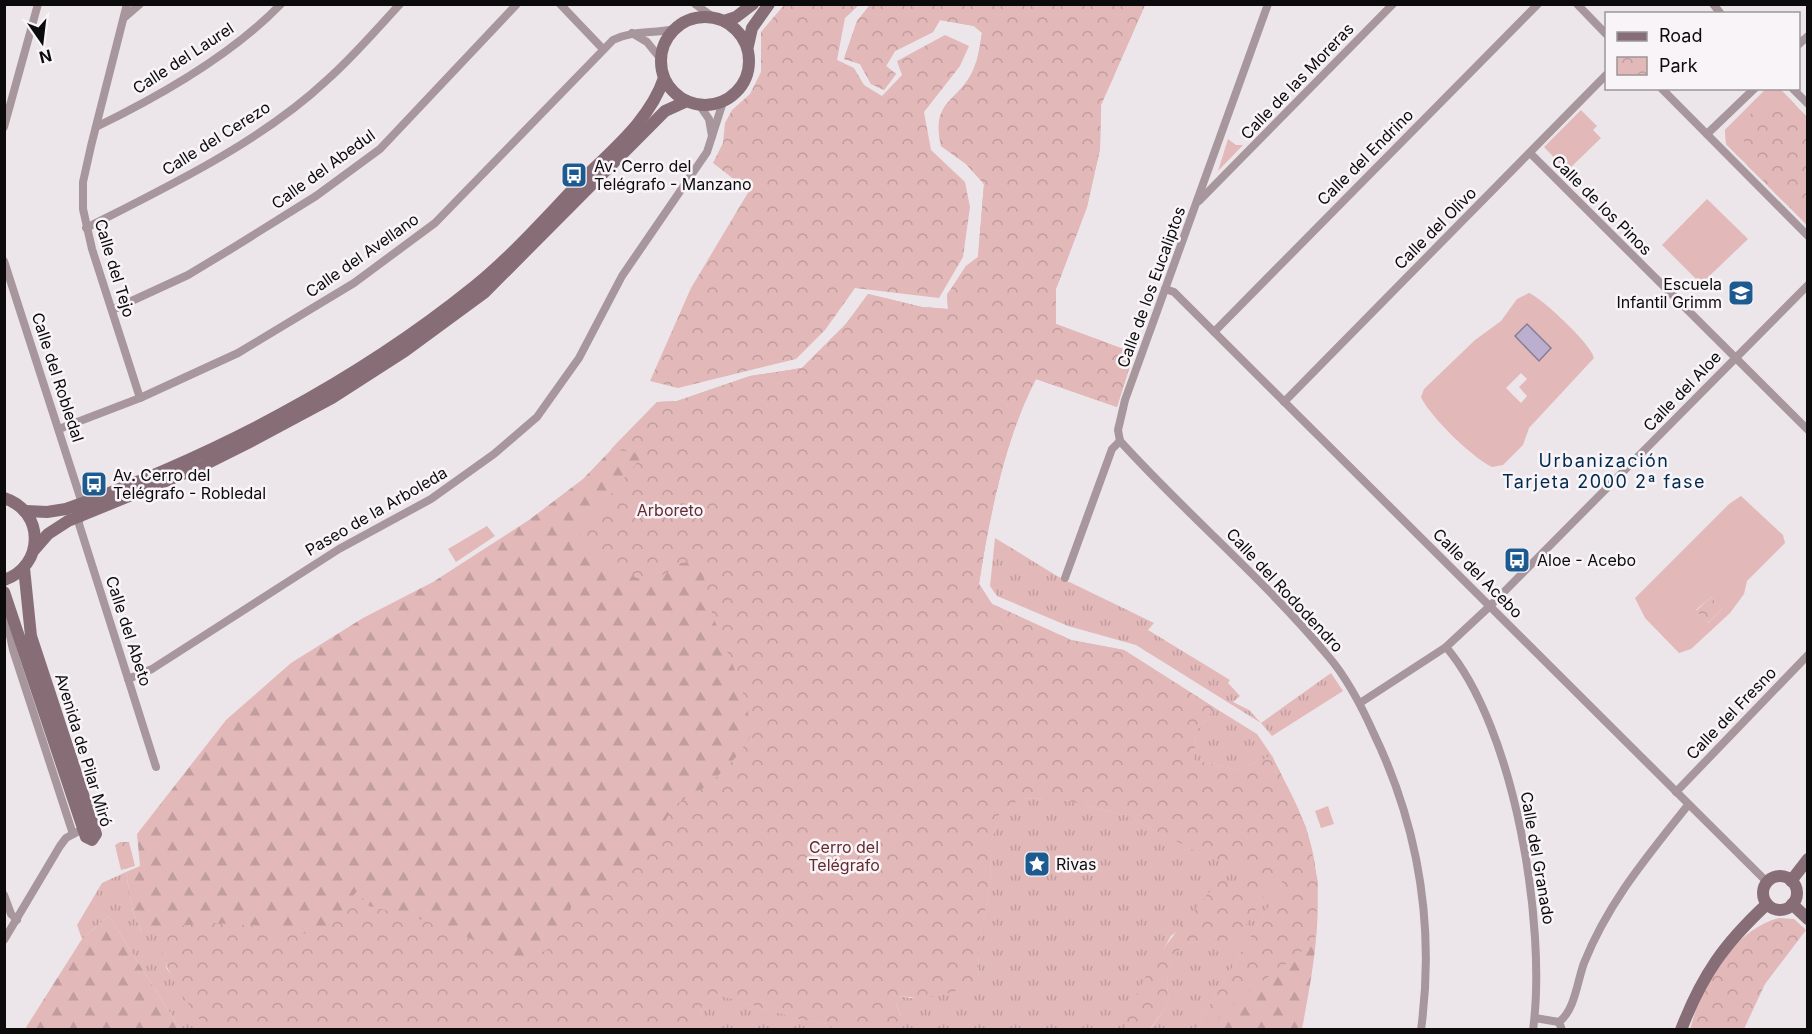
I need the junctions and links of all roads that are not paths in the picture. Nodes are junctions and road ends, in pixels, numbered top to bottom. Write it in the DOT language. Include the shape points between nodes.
graph roads {
  1 [pos="38,4"];
  2 [pos="127,4"];
  3 [pos="140,4"];
  4 [pos="281,4"];
  5 [pos="400,4"];
  6 [pos="517,4"];
  7 [pos="560,4"];
  8 [pos="695,4"];
  9 [pos="753,4"];
  10 [pos="769,4"];
  11 [pos="1268,4"];
  12 [pos="1393,4"];
  13 [pos="1538,4"];
  14 [pos="1577,4"];
  15 [pos="125,16"];
  16 [pos="719,19"];
  17 [pos="674,29"];
  18 [pos="631,33"];
  19 [pos="1605,33"];
  20 [pos="747,46"];
  21 [pos="603,49"];
  22 [pos="660,58"];
  23 [pos="1605,76"];
  24 [pos="664,78"];
  25 [pos="1663,90"];
  26 [pos="1753,90"];
  27 [pos="1794,90"];
  28 [pos="687,101"];
  29 [pos="723,102"];
  30 [pos="1808,105"];
  31 [pos="700,106"];
  32 [pos="4,127"];
  33 [pos="96,127"];
  34 [pos="1707,134"];
  35 [pos="712,142"];
  36 [pos="1530,153"];
  37 [pos="1208,173"];
  38 [pos="1223,178"];
  39 [pos="1198,202"];
  40 [pos="86,228"];
  41 [pos="1808,236"];
  42 [pos="4,261"];
  43 [pos="1808,285"];
  44 [pos="1166,289"];
  45 [pos="112,310"];
  46 [pos="1214,332"];
  47 [pos="1735,358"];
  48 [pos="140,398"];
  49 [pos="1284,402"];
  50 [pos="59,429"];
  51 [pos="1808,430"];
  52 [pos="1120,441"];
  53 [pos="4,498"];
  54 [pos="81,504"];
  55 [pos="26,511"];
  56 [pos="78,518"];
  57 [pos="34,550"];
  58 [pos="24,568"];
  59 [pos="1065,578"];
  60 [pos="4,580"];
  61 [pos="4,592"];
  62 [pos="1490,606"];
  63 [pos="1446,647"];
  64 [pos="1808,655"];
  65 [pos="128,679"];
  66 [pos="1360,704"];
  67 [pos="156,767"];
  68 [pos="1676,792"];
  69 [pos="1688,805"];
  70 [pos="78,832"];
  71 [pos="1808,859"];
  72 [pos="1791,881"];
  73 [pos="1767,882"];
  74 [pos="4,895"];
  75 [pos="1767,904"];
  76 [pos="1792,904"];
  77 [pos="1808,919"];
  78 [pos="17,920"];
  79 [pos="4,940"];
  80 [pos="1535,1018"];
  81 [pos="1561,1026"];
  82 [pos="1421,1029"];
  83 [pos="1533,1029"];
  84 [pos="1681,1029"];
  1 -- 32 [label="street"];
  2 -- 15 [label="street, Calle del Tejo"];
  3 -- 15 [label="street"];
  4 -- 33 [label="street, Calle del Laurel" via="267,19 195,71"];
  5 -- 40 [label="street, Calle del Cerezo" via="326,81 254,136 151,196"];
  6 -- 45 [label="street, Calle del Abedul" via="380,148 231,249"];
  7 -- 21 [label="street"];
  8 -- 16 [label="street"];
  9 -- 16 [label="street" via="736,17"];
  10 -- 20 [label="street" via="752,27"];
  11 -- 37 [label="street, Calle de los Eucaliptos"];
  12 -- 38 [label="street, Calle de las Moreras"];
  13 -- 46 [label="street, Calle del Endrino"];
  14 -- 19 [label="street"];
  15 -- 33 [label="street, Calle del Tejo"];
  16 -- 17 [label="street" via="698,17"];
  16 -- 20 [label="street" via="742,36"];
  17 -- 18 [label="street, Calle del Avellano"];
  17 -- 22 [label="street"];
  18 -- 21 [label="street, Calle del Avellano" via="613,39"];
  18 -- 22 [label="street" via="647,42"];
  20 -- 29 [label="street" via="750,63 746,79"];
  21 -- 48 [label="street, Calle del Avellano" via="435,223 354,283 238,353"];
  22 -- 24 [label="street"];
  23 -- 36 [label="street, Calle del Olivo"];
  24 -- 28 [label="street" via="672,91"];
  24 -- 54 [label="street" via="648,111 612,150 509,256 444,310 283,412 195,456"];
  25 -- 34 [label="street"];
  26 -- 34 [label="street"];
  27 -- 30 [label="street"];
  28 -- 31 [label="street"];
  28 -- 56 [label="street" via="665,111 484,294 405,351 332,398 246,444"];
  29 -- 31 [label="street"];
  29 -- 35 [label="street, Paseo de la Arboleda"];
  31 -- 35 [label="street" via="709,119"];
  33 -- 40 [label="street, Calle del Tejo" via="83,182"];
  34 -- 41 [label="street"];
  35 -- 65 [label="street, Paseo de la Arboleda" via="622,276 579,358 537,417 431,499 339,549 152,669"];
  36 -- 47 [label="street, Calle de los Pinos"];
  36 -- 49 [label="street, Calle del Olivo"];
  37 -- 38 [label="street"];
  37 -- 39 [label="street, Calle de los Eucaliptos"];
  38 -- 39 [label="street, Calle de las Moreras"];
  39 -- 44 [label="street, Calle de los Eucaliptos"];
  40 -- 45 [label="street, Calle del Tejo"];
  42 -- 50 [label="street, Calle del Robledal"];
  43 -- 47 [label="street, Calle del Aloe"];
  44 -- 46 [label="street, Calle del Acebo" via="1174,292"];
  44 -- 52 [label="street, Calle de los Eucaliptos" via="1125,400 1118,430"];
  45 -- 48 [label="street, Calle del Tejo"];
  46 -- 49 [label="street, Calle del Acebo"];
  47 -- 51 [label="street, Calle de los Pinos"];
  47 -- 62 [label="street, Calle del Aloe"];
  48 -- 50 [label="street, Calle del Avellano"];
  49 -- 62 [label="street, Calle del Acebo"];
  50 -- 54 [label="street, Calle del Robledal"];
  52 -- 59 [label="street, Calle de los Eucaliptos" via="1112,449"];
  52 -- 66 [label="street, Calle del Rododendro" via="1272,593 1330,658"];
  53 -- 55 [label="street"];
  54 -- 55 [label="street" via="47,513"];
  54 -- 56 [label="street, Calle del Abeto"];
  55 -- 57 [label="street" via="34,527"];
  56 -- 57 [label="street" via="59,526"];
  56 -- 65 [label="street, Calle del Abeto"];
  57 -- 58 [label="street"];
  58 -- 60 [label="street"];
  58 -- 70 [label="street, Avenida de Pilar Miró" via="31,636 95,838 88,840"];
  61 -- 70 [label="street, Avenida de Pilar Miró"];
  62 -- 63 [label="street, Calle del Aloe"];
  62 -- 68 [label="street, Calle del Acebo"];
  63 -- 66 [label="street, Calle del Aloe"];
  63 -- 80 [label="street, Calle del Granado" via="1478,698 1515,801 1535,919"];
  64 -- 68 [label="street, Calle del Fresno"];
  65 -- 67 [label="street, Calle del Abeto"];
  66 -- 82 [label="street, Calle del Rododendro" via="1404,806 1420,871 1428,955"];
  68 -- 69 [label="street, Calle del Acebo"];
  69 -- 73 [label="street, Calle del Acebo"];
  69 -- 81 [label="street" via="1625,885 1585,963"];
  70 -- 78 [label="street" via="60,846"];
  71 -- 72 [label="street"];
  72 -- 73 [label="street" via="1776,877"];
  72 -- 76 [label="street" via="1796,892"];
  73 -- 75 [label="street" via="1763,891"];
  74 -- 78 [label="street"];
  75 -- 76 [label="street" via="1778,909"];
  75 -- 84 [label="street" via="1712,963"];
  76 -- 77 [label="street"];
  78 -- 79 [label="street"];
  80 -- 81 [label="street"];
  80 -- 83 [label="street, Calle del Granado"];
}
